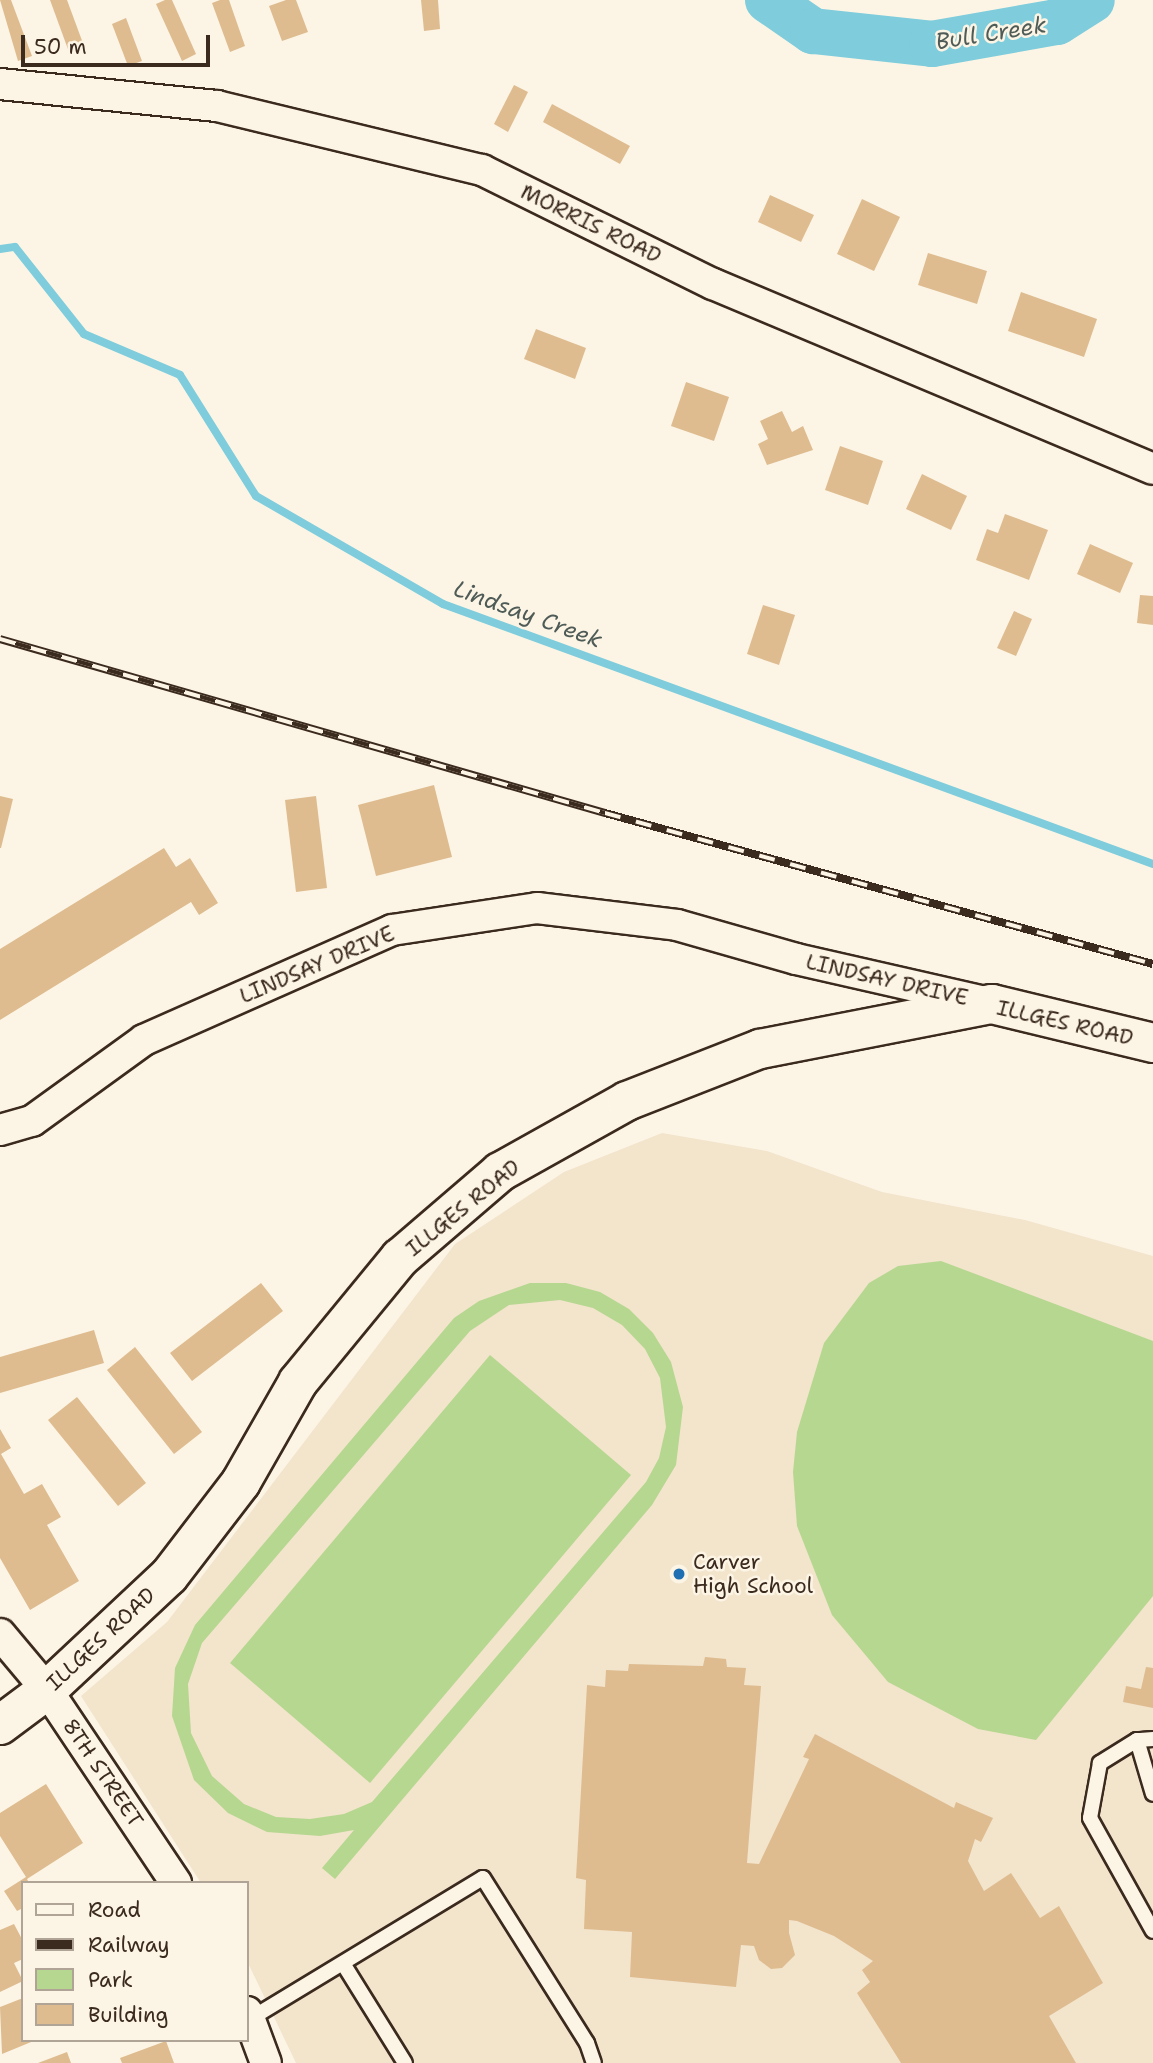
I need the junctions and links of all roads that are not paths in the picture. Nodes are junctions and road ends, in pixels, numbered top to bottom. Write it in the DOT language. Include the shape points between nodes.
graph roads {
  1 [pos="0,84"];
  2 [pos="1153,468"];
  3 [pos="992,1004"];
  4 [pos="1153,1043"];
  5 [pos="0,1130"];
  6 [pos="0,1634"];
  7 [pos="47,1690"];
  8 [pos="0,1725"];
  9 [pos="1153,1739"];
  10 [pos="1137,1740"];
  11 [pos="1153,1794"];
  12 [pos="175,1881"];
  13 [pos="1153,1931"];
  14 [pos="344,1965"];
  15 [pos="248,2016"];
  16 [pos="266,2063"];
  17 [pos="405,2063"];
  18 [pos="594,2063"];
  1 -- 2 [label="street, MORRIS ROAD" via="217,106 482,170 713,284"];
  3 -- 4 [label="street, ILLGES ROAD"];
  3 -- 5 [label="street, LINDSAY DRIVE" via="796,959 677,925 537,908 392,930 144,1040 32,1121"];
  3 -- 7 [label="street, ILLGES ROAD" via="760,1049 627,1101 500,1172 400,1258 298,1382 241,1482 169,1576"];
  6 -- 7 [label="street, 8TH STREET"];
  7 -- 8 [label="street, ILLGES ROAD"];
  7 -- 12 [label="street, 8TH STREET"];
  9 -- 10 [label="lane"];
  10 -- 11 [label="lane"];
  10 -- 13 [label="lane" via="1100,1763 1090,1818"];
  14 -- 15 [label="lane"];
  14 -- 17 [label="lane"];
  14 -- 18 [label="lane" via="483,1878 587,2043"];
  15 -- 16 [label="street"];
}
